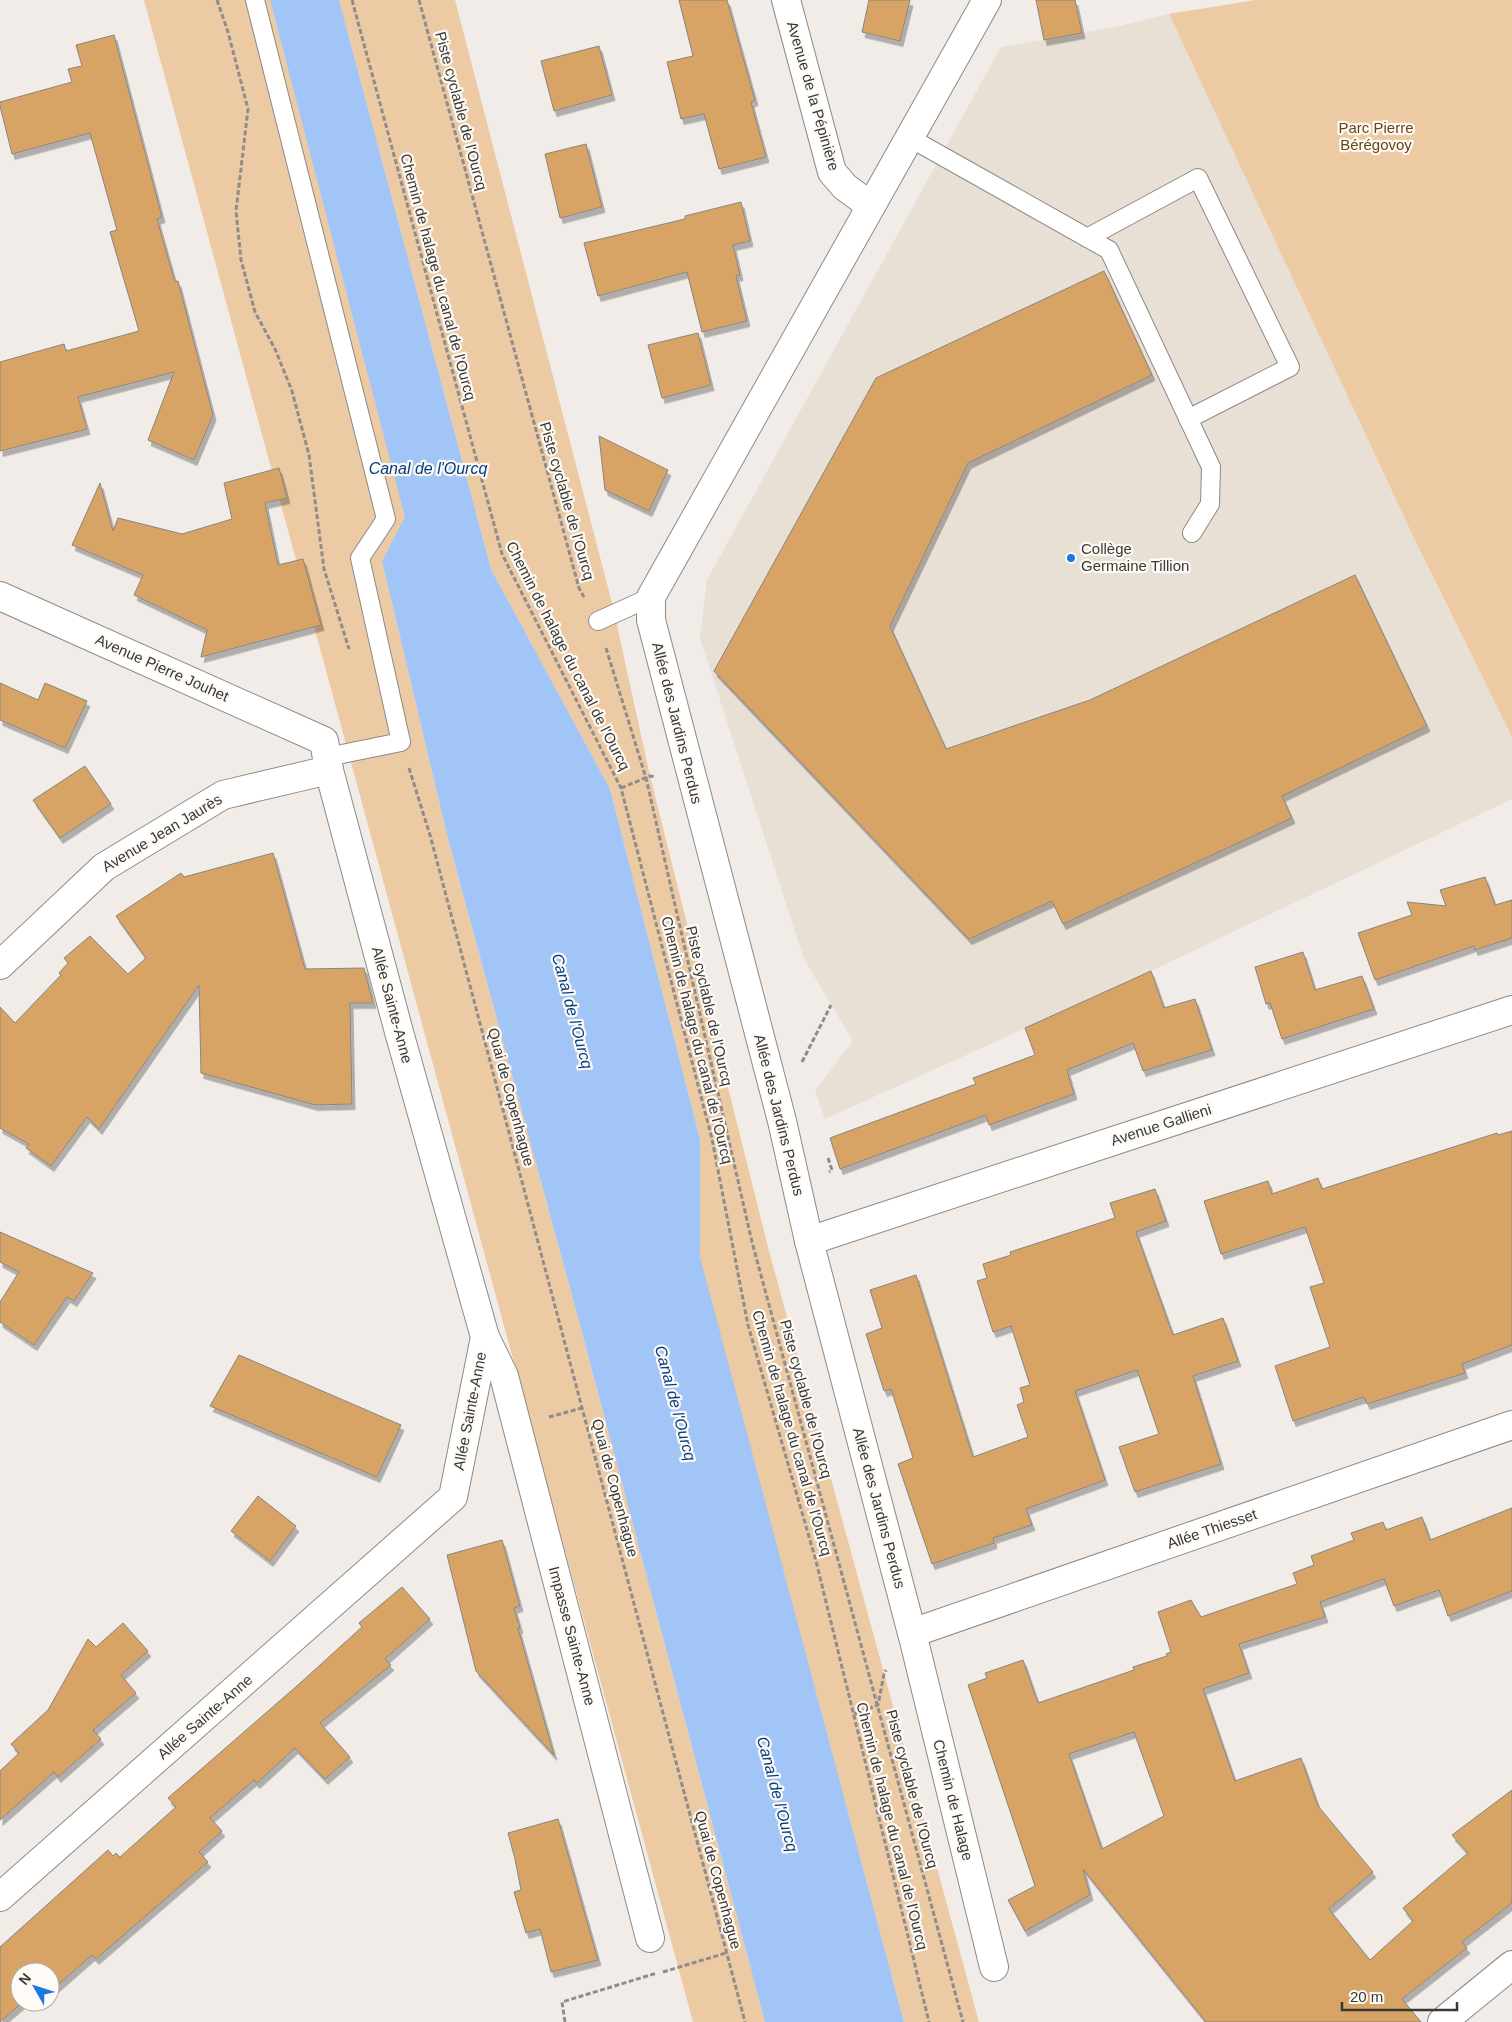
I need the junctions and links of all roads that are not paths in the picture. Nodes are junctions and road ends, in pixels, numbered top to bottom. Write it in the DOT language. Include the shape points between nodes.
graph roads {
  1 [pos="255,0"];
  2 [pos="786,0"];
  3 [pos="987,0"];
  4 [pos="910,138"];
  5 [pos="871,206"];
  6 [pos="1087,238"];
  7 [pos="1188,418"];
  8 [pos="1192,533"];
  9 [pos="0,596"];
  10 [pos="651,597"];
  11 [pos="598,622"];
  12 [pos="327,756"];
  13 [pos="0,965"];
  14 [pos="1512,1010"];
  15 [pos="809,1241"];
  16 [pos="485,1337"];
  17 [pos="1512,1425"];
  18 [pos="913,1637"];
  19 [pos="0,1897"];
  20 [pos="650,1938"];
  21 [pos="1512,1965"];
  22 [pos="994,1966"];
  23 [pos="1442,2022"];
  1 -- 12 [label="lane" via="386,519 360,558 401,742"];
  2 -- 5 [label="street, Avenue de la Pépinière" via="832,172 845,187"];
  3 -- 4 [label="street"];
  4 -- 5 [label="street"];
  4 -- 6 [label="lane"];
  5 -- 10 [label="street"];
  6 -- 7 [label="lane" via="1109,250"];
  6 -- 7 [label="lane" via="1198,178 1290,367"];
  7 -- 8 [label="lane" via="1211,467 1210,504"];
  9 -- 12 [label="street, Avenue Pierre Jouhet"];
  10 -- 11 [label="lane"];
  10 -- 15 [label="street, Allée des Jardins Perdus" via="651,620 782,1121"];
  12 -- 13 [label="street, Avenue Jean Jaurès" via="223,795 104,867"];
  12 -- 16 [label="street, Allée Sainte-Anne" via="399,1032"];
  14 -- 15 [label="street, Avenue Gallieni"];
  15 -- 18 [label="street, Allée des Jardins Perdus"];
  16 -- 19 [label="street, Allée Sainte-Anne" via="453,1498"];
  16 -- 20 [label="street, Impasse Sainte-Anne" via="504,1376"];
  17 -- 18 [label="street, Allée Thiesset"];
  18 -- 22 [label="street, Chemin de Halage"];
  21 -- 23 [label="street"];
}
